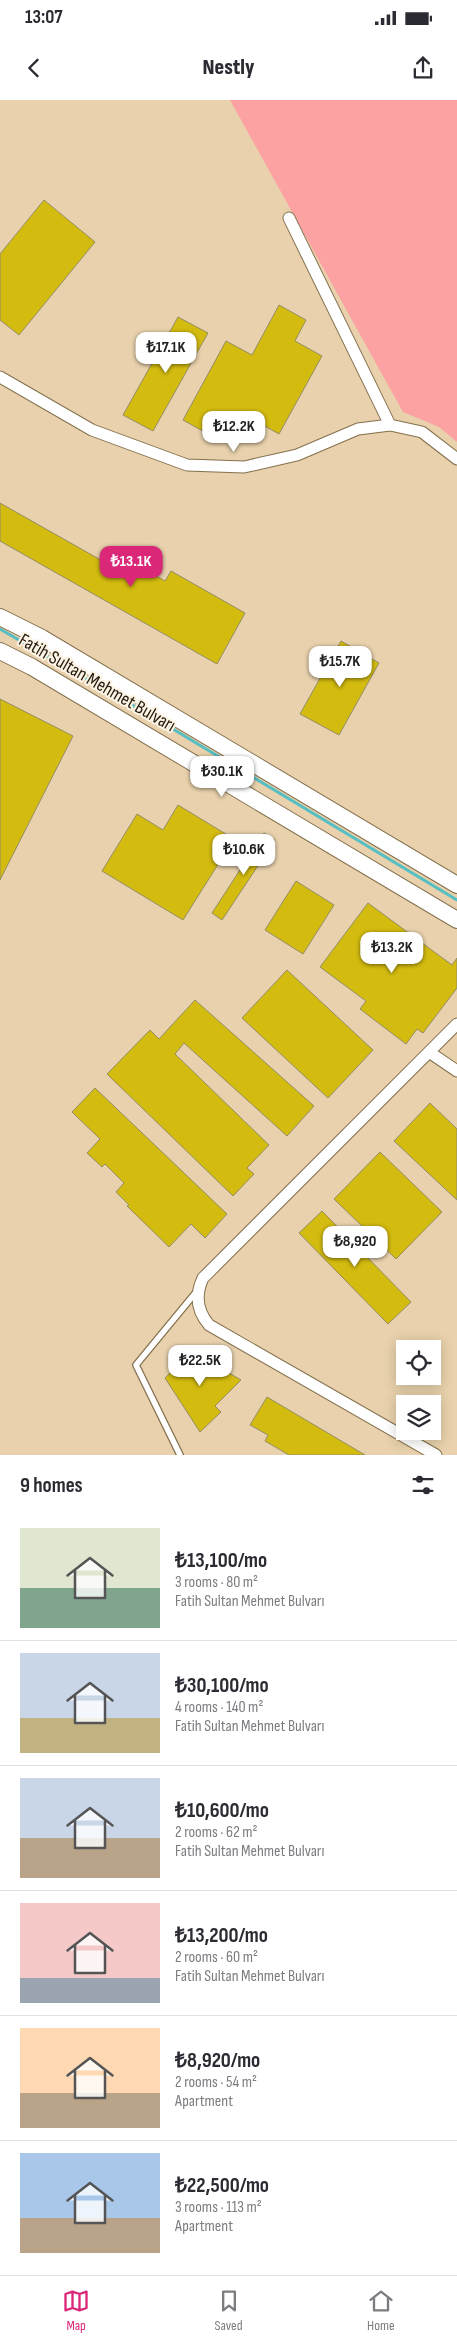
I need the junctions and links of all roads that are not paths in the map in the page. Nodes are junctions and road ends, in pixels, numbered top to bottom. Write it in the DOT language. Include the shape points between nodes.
graph roads {
  1 [pos="289,218"];
  2 [pos="0,377"];
  3 [pos="390,425"];
  4 [pos="457,459"];
  5 [pos="0,617"];
  6 [pos="0,651"];
  7 [pos="457,885"];
  8 [pos="457,920"];
  9 [pos="457,1024"];
  10 [pos="429,1052"];
  11 [pos="457,1070"];
  12 [pos="198,1290"];
  13 [pos="180,1455"];
  14 [pos="436,1455"];
  1 -- 3 [label="street"];
  2 -- 3 [label="street" via="92,430 187,465 244,467 296,455 358,429"];
  3 -- 4 [label="street" via="422,432"];
  5 -- 7 [label="main road, Fatih Sultan Mehmet Bulvarı" via="42,638"];
  6 -- 8 [label="main road, Fatih Sultan Mehmet Bulvarı" via="41,672"];
  9 -- 10 [label="street"];
  10 -- 11 [label="street"];
  10 -- 12 [label="street" via="203,1278"];
  12 -- 13 [label="lane" via="136,1366"];
  12 -- 14 [label="street" via="199,1308 209,1325"];
}
